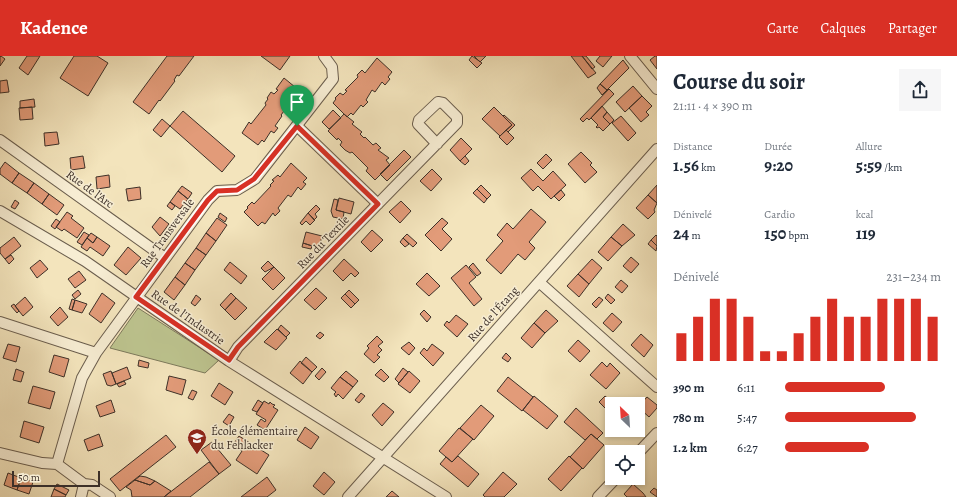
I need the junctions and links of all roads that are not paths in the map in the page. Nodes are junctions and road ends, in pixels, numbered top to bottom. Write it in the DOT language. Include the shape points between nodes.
graph roads {
  1 [pos="324,56"];
  2 [pos="630,56"];
  3 [pos="657,89"];
  4 [pos="297,126"];
  5 [pos="0,140"];
  6 [pos="437,144"];
  7 [pos="657,149"];
  8 [pos="378,204"];
  9 [pos="0,211"];
  10 [pos="165,258"];
  11 [pos="538,282"];
  12 [pos="136,297"];
  13 [pos="0,322"];
  14 [pos="96,353"];
  15 [pos="229,360"];
  16 [pos="657,387"];
  17 [pos="657,433"];
  18 [pos="645,446"];
  19 [pos="0,453"];
  20 [pos="382,457"];
  21 [pos="57,464"];
  22 [pos="84,484"];
  23 [pos="609,485"];
  24 [pos="81,497"];
  25 [pos="110,497"];
  26 [pos="348,497"];
  27 [pos="446,497"];
  28 [pos="598,497"];
  1 -- 4 [label="street, Rue Transversale" via="332,67 333,78"];
  2 -- 3 [label="street"];
  4 -- 8 [label="street"];
  4 -- 10 [label="street, Rue Transversale" via="254,179 237,190 217,191 208,200"];
  5 -- 10 [label="street, Rue de l'Arc"];
  6 -- 8 [label="street, Rue du Textile"];
  7 -- 11 [label="street, Rue de l'Étang"];
  8 -- 15 [label="street, Rue du Textile" via="238,347"];
  9 -- 12 [label="street, Rue de l'Industrie" via="84,261"];
  10 -- 12 [label="street, Rue Transversale"];
  11 -- 16 [label="street"];
  11 -- 20 [label="street, Rue de l'Étang"];
  12 -- 14 [label="street, Rue Transversale"];
  12 -- 15 [label="street, Rue de l'Industrie"];
  13 -- 14 [label="street"];
  14 -- 21 [label="street, Rue Transversale" via="82,378"];
  15 -- 20 [label="street, Rue de l'Industrie"];
  17 -- 18 [label="street"];
  19 -- 21 [label="street"];
  20 -- 26 [label="street, Rue de l'Étang"];
  20 -- 27 [label="street, Rue de l'Industrie"];
  21 -- 22 [label="street"];
  22 -- 24 [label="street"];
  22 -- 25 [label="street" via="92,485"];
  23 -- 28 [label="street"];
}
